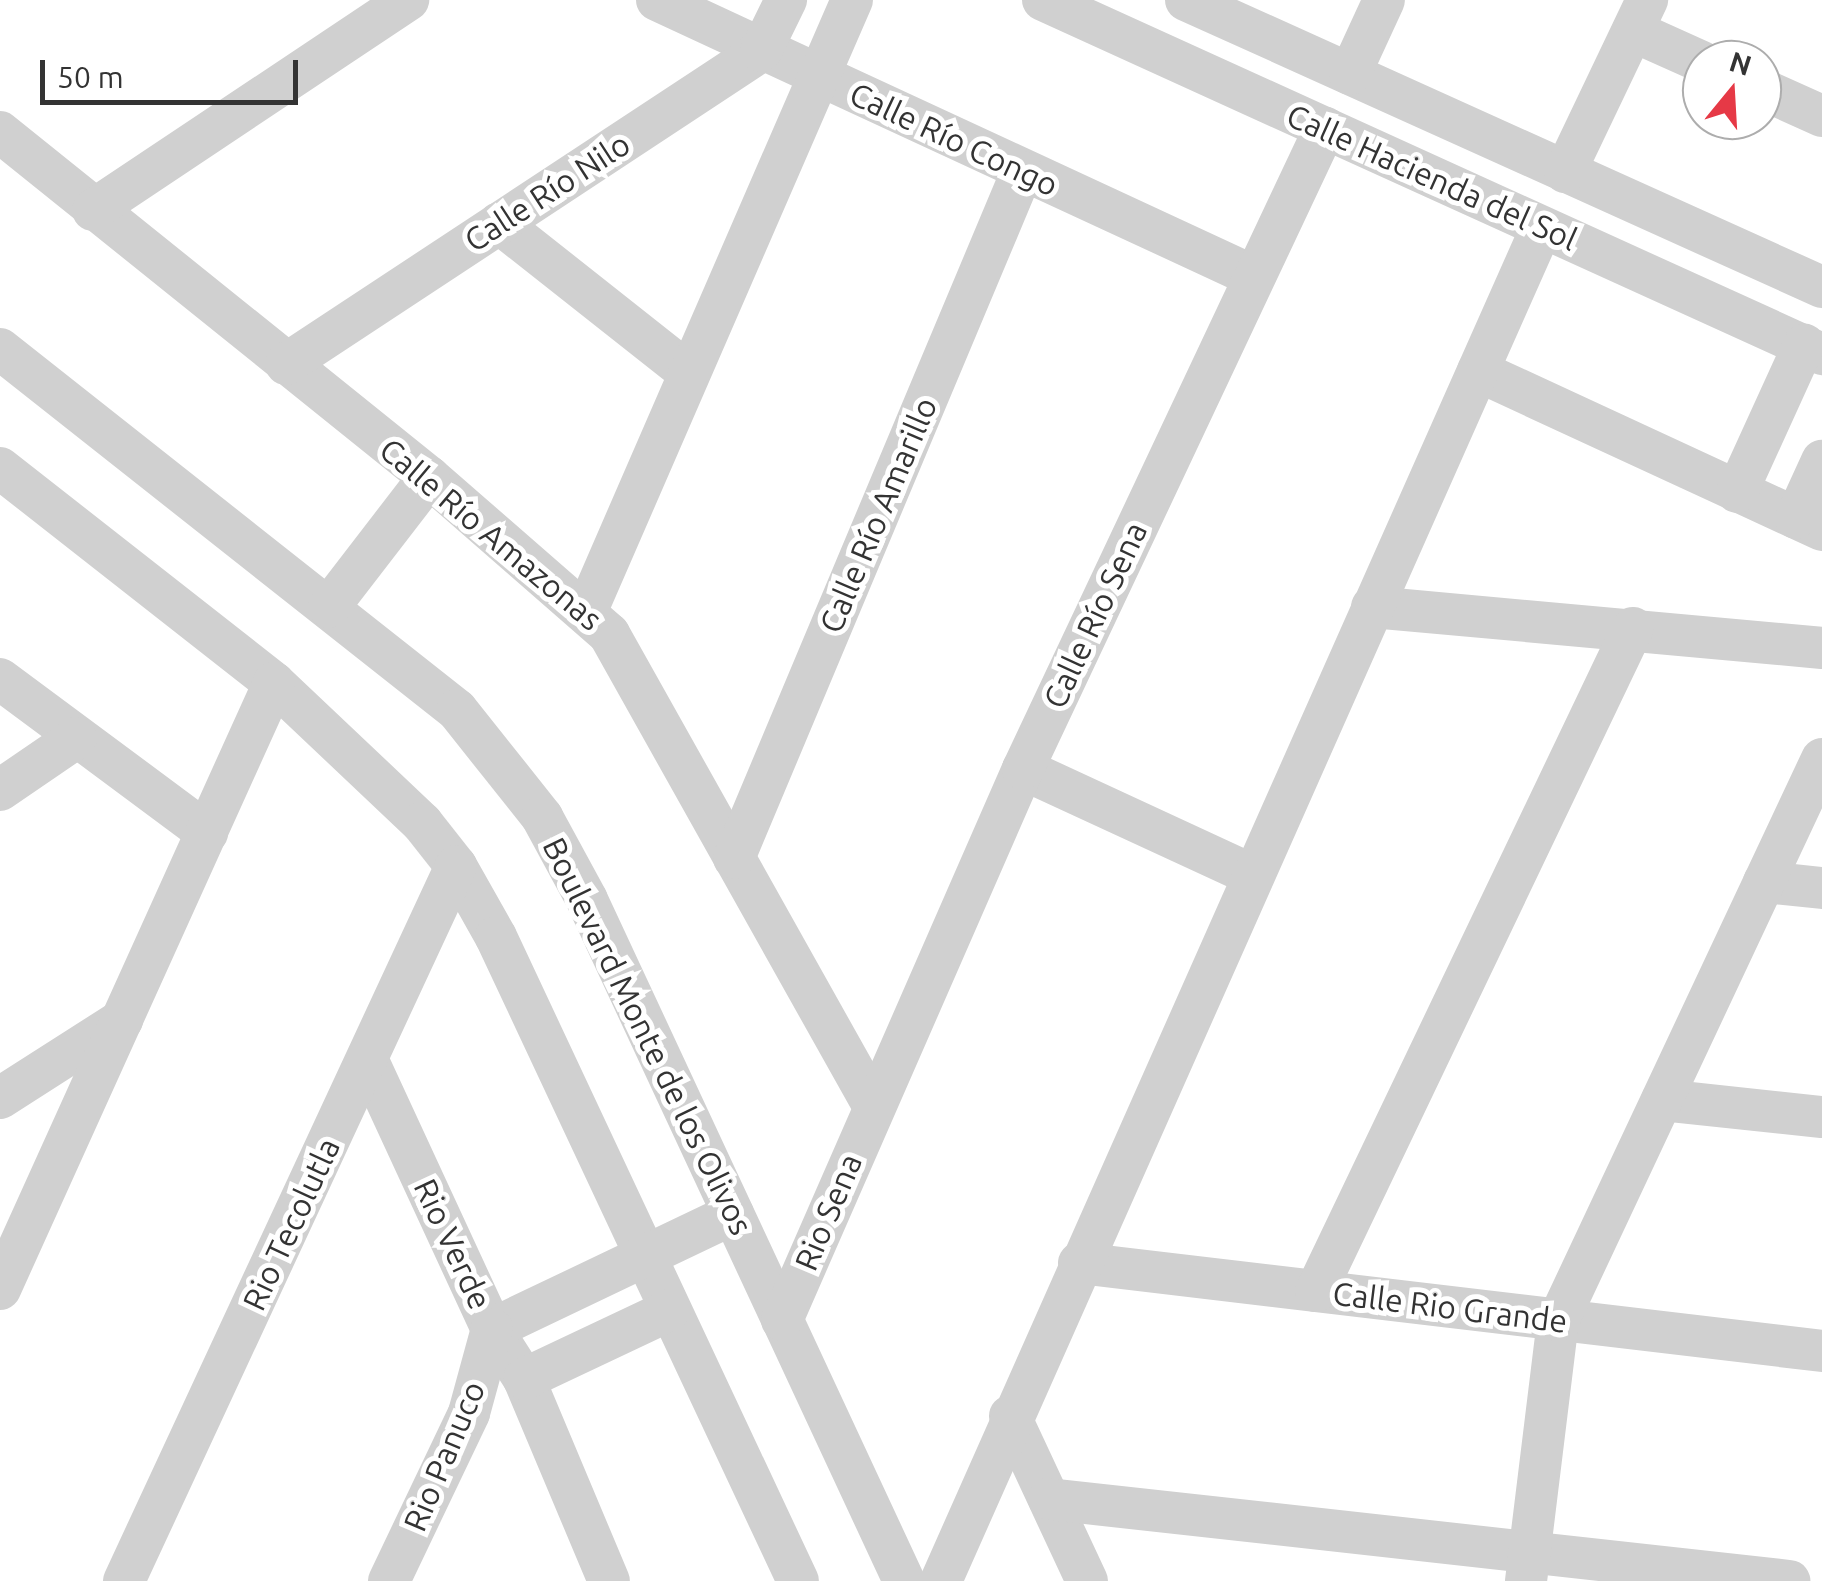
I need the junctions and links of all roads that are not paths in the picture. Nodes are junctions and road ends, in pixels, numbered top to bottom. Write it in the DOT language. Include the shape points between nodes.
graph roads {
  1 [pos="408,0"];
  2 [pos="657,0"];
  3 [pos="786,0"];
  4 [pos="852,0"];
  5 [pos="1043,0"];
  6 [pos="1186,0"];
  7 [pos="1384,0"];
  8 [pos="1640,15"];
  9 [pos="1682,47"];
  10 [pos="762,51"];
  11 [pos="1350,74"];
  12 [pos="818,76"];
  13 [pos="1782,98"];
  14 [pos="1822,116"];
  15 [pos="1325,128"];
  16 [pos="0,132"];
  17 [pos="1022,172"];
  18 [pos="1565,172"];
  19 [pos="94,210"];
  20 [pos="1659,214"];
  21 [pos="499,224"];
  22 [pos="1542,226"];
  23 [pos="1634,268"];
  24 [pos="1253,276"];
  25 [pos="1822,287"];
  26 [pos="0,349"];
  27 [pos="1813,349"];
  28 [pos="286,364"];
  29 [pos="1478,371"];
  30 [pos="688,372"];
  31 [pos="1822,460"];
  32 [pos="0,468"];
  33 [pos="429,477"];
  34 [pos="1737,492"];
  35 [pos="1809,524"];
  36 [pos="329,607"];
  37 [pos="1372,607"];
  38 [pos="588,610"];
  39 [pos="1633,628"];
  40 [pos="1822,648"];
  41 [pos="0,679"];
  42 [pos="274,683"];
  43 [pos="76,738"];
  44 [pos="1822,759"];
  45 [pos="1023,769"];
  46 [pos="0,790"];
  47 [pos="206,833"];
  48 [pos="734,858"];
  49 [pos="456,866"];
  50 [pos="1252,875"];
  51 [pos="1764,882"];
  52 [pos="1822,888"];
  53 [pos="122,1020"];
  54 [pos="368,1061"];
  55 [pos="0,1098"];
  56 [pos="1662,1100"];
  57 [pos="873,1105"];
  58 [pos="1822,1117"];
  59 [pos="734,1214"];
  60 [pos="659,1246"];
  61 [pos="1079,1264"];
  62 [pos="0,1289"];
  63 [pos="1316,1291"];
  64 [pos="670,1310"];
  65 [pos="782,1320"];
  66 [pos="1558,1320"];
  67 [pos="492,1329"];
  68 [pos="1822,1351"];
  69 [pos="524,1379"];
  70 [pos="1010,1416"];
  71 [pos="1049,1499"];
  72 [pos="1528,1567"];
  73 [pos="124,1581"];
  74 [pos="388,1581"];
  75 [pos="609,1581"];
  76 [pos="798,1581"];
  77 [pos="904,1581"];
  78 [pos="941,1581"];
  79 [pos="1087,1581"];
  80 [pos="1788,1581"];
  1 -- 19 [label="street"];
  2 -- 10 [label="street, Calle Río Congo"];
  3 -- 10 [label="street"];
  4 -- 12 [label="street"];
  5 -- 15 [label="street, Calle Hacienda del Sol"];
  6 -- 11 [label="street, Calle Hacienda del Sol"];
  7 -- 11 [label="street"];
  8 -- 9 [label="street"];
  8 -- 18 [label="street"];
  10 -- 12 [label="street, Calle Río Congo"];
  10 -- 21 [label="street, Calle Río Nilo"];
  11 -- 18 [label="street, Calle Hacienda del Sol"];
  12 -- 17 [label="street, Calle Río Congo"];
  12 -- 30 [label="street"];
  13 -- 14 [label="street"];
  15 -- 22 [label="street, Calle Hacienda del Sol"];
  15 -- 24 [label="street, Calle Río Sena"];
  16 -- 19 [label="street, Calle Río Amazonas"];
  17 -- 24 [label="street, Calle Río Congo"];
  17 -- 48 [label="street, Calle Río Amarillo"];
  18 -- 20 [label="street, Calle Hacienda del Sol"];
  19 -- 28 [label="street, Calle Río Amazonas"];
  20 -- 23 [label="street"];
  20 -- 25 [label="street, Calle Hacienda del Sol"];
  21 -- 28 [label="street, Calle Río Nilo"];
  21 -- 30 [label="street"];
  22 -- 23 [label="street, Calle Hacienda del Sol"];
  22 -- 29 [label="street"];
  23 -- 27 [label="street, Calle Hacienda del Sol"];
  24 -- 45 [label="street, Calle Río Sena"];
  26 -- 36 [label="street, Boulevard Monte de los Olivos"];
  27 -- 34 [label="street"];
  28 -- 33 [label="street, Calle Río Amazonas"];
  29 -- 34 [label="street"];
  29 -- 37 [label="street"];
  30 -- 38 [label="street"];
  31 -- 35 [label="street"];
  32 -- 42 [label="street"];
  33 -- 36 [label="street"];
  33 -- 38 [label="street, Calle Río Amazonas"];
  34 -- 35 [label="street"];
  36 -- 59 [label="street, Boulevard Monte de los Olivos" via="457,710 542,817"];
  37 -- 39 [label="street"];
  37 -- 50 [label="street"];
  38 -- 48 [label="street, Calle Río Amazonas" via="609,634"];
  39 -- 40 [label="street"];
  39 -- 63 [label="street"];
  41 -- 43 [label="street"];
  42 -- 47 [label="street"];
  42 -- 49 [label="street" via="422,823"];
  43 -- 46 [label="street"];
  43 -- 47 [label="street"];
  44 -- 51 [label="street"];
  45 -- 50 [label="street"];
  45 -- 57 [label="street, Calle Río Sena"];
  47 -- 53 [label="street"];
  48 -- 57 [label="street, Calle Río Amazonas"];
  49 -- 54 [label="street, Rio Tecolutla"];
  49 -- 60 [label="street"];
  50 -- 61 [label="street"];
  51 -- 52 [label="street"];
  51 -- 56 [label="street"];
  53 -- 55 [label="street"];
  53 -- 62 [label="street"];
  54 -- 67 [label="street, Rio Verde"];
  54 -- 73 [label="street, Rio Tecolutla"];
  56 -- 58 [label="street"];
  56 -- 66 [label="street"];
  57 -- 65 [label="street, Rio Sena"];
  59 -- 60 [label="street, Rio Verde"];
  59 -- 65 [label="street, Boulevard Monte de los Olivos"];
  60 -- 64 [label="street"];
  60 -- 67 [label="street, Rio Verde"];
  61 -- 63 [label="street, Calle Rio Grande"];
  61 -- 70 [label="street"];
  63 -- 66 [label="street, Calle Rio Grande"];
  64 -- 69 [label="street"];
  64 -- 76 [label="street"];
  65 -- 77 [label="street, Boulevard Monte de los Olivos"];
  66 -- 68 [label="street, Calle Rio Grande"];
  66 -- 72 [label="street"];
  67 -- 69 [label="street"];
  67 -- 74 [label="street, Rio Panuco" via="468,1413"];
  69 -- 75 [label="street"];
  70 -- 71 [label="street"];
  70 -- 78 [label="street"];
  71 -- 72 [label="street"];
  71 -- 79 [label="street"];
  72 -- 80 [label="street"];
}
